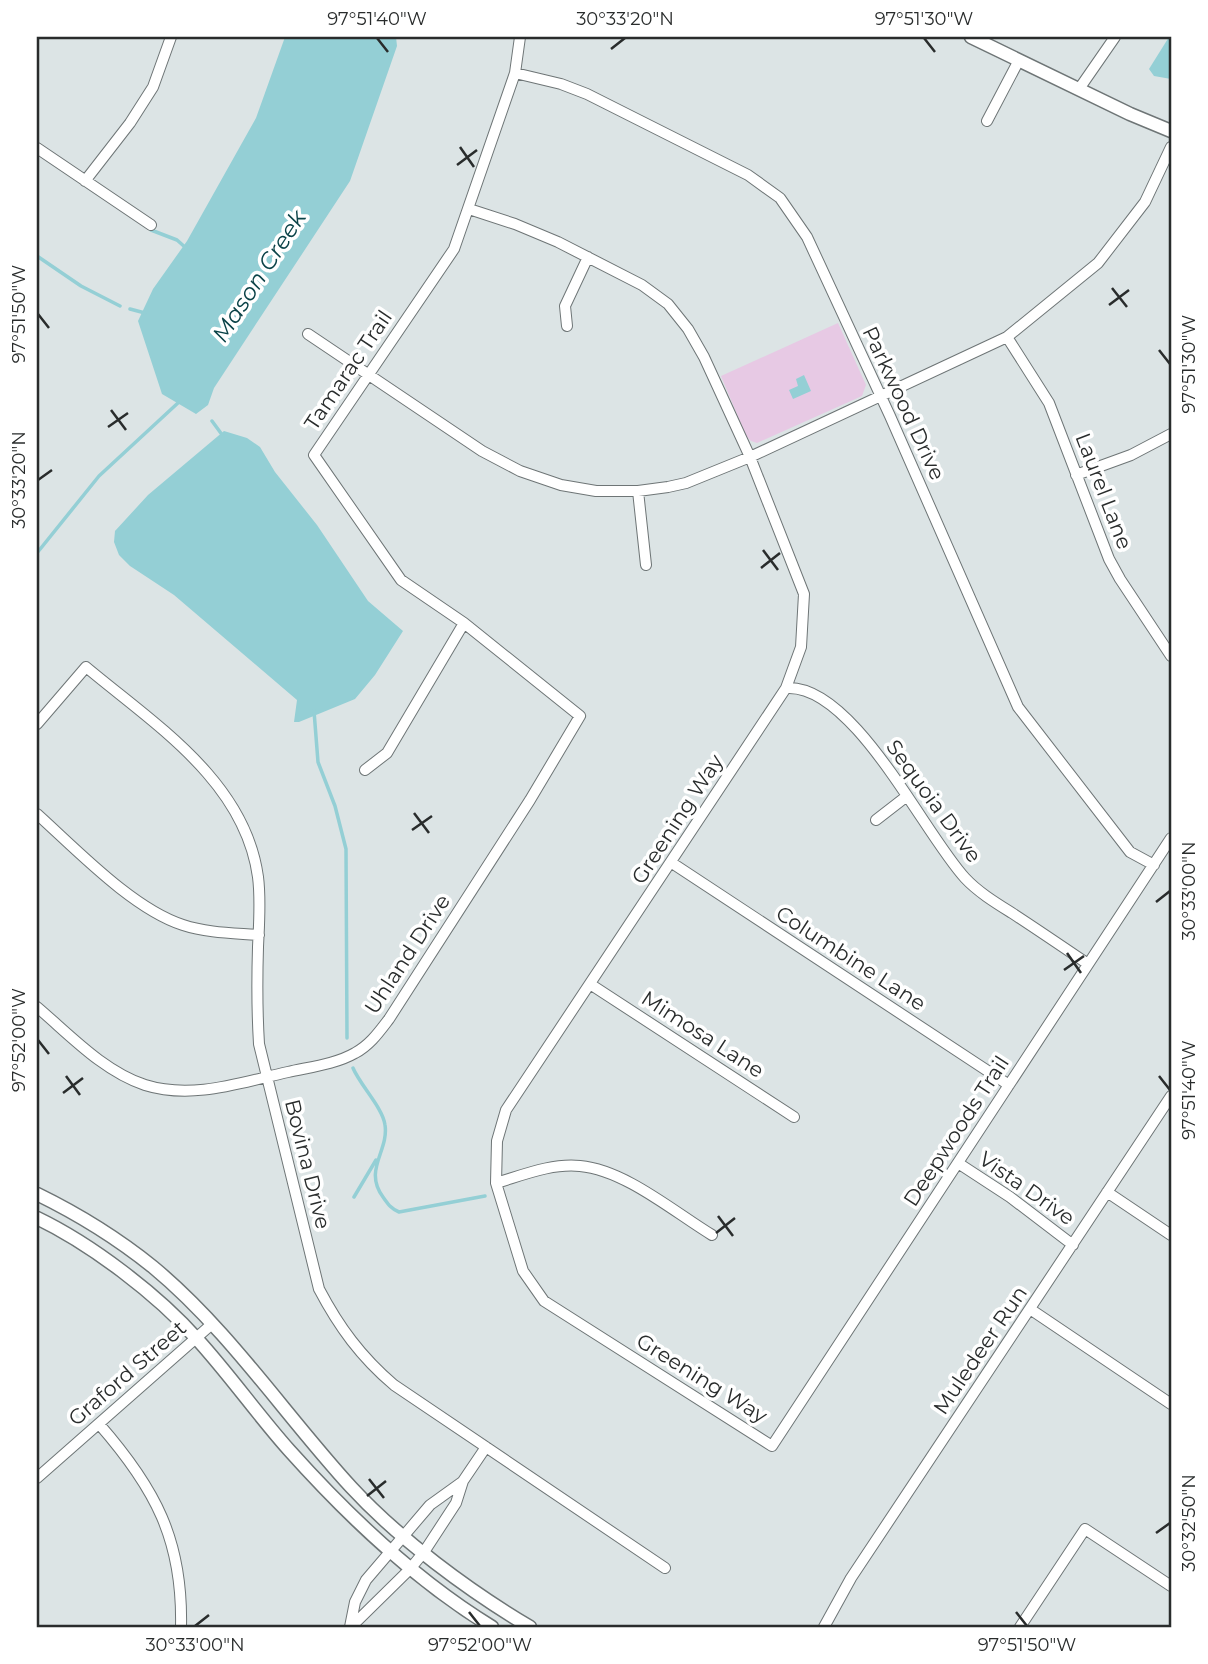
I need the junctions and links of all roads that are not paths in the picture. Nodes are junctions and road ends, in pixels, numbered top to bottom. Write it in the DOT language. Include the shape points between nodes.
graph roads {
  1 [pos="171,37"];
  2 [pos="520,37"];
  3 [pos="971,37"];
  4 [pos="1115,37"];
  5 [pos="1019,60"];
  6 [pos="515,73"];
  7 [pos="1079,89"];
  8 [pos="986,121"];
  9 [pos="1171,131"];
  10 [pos="1171,146"];
  11 [pos="37,148"];
  12 [pos="85,181"];
  13 [pos="469,209"];
  14 [pos="151,225"];
  15 [pos="588,257"];
  16 [pos="567,326"];
  17 [pos="308,334"];
  18 [pos="1007,337"];
  19 [pos="368,374"];
  20 [pos="882,397"];
  21 [pos="1171,434"];
  22 [pos="750,457"];
  23 [pos="1076,475"];
  24 [pos="638,491"];
  25 [pos="646,565"];
  26 [pos="464,623"];
  27 [pos="1171,656"];
  28 [pos="786,688"];
  29 [pos="580,716"];
  30 [pos="37,724"];
  31 [pos="365,770"];
  32 [pos="907,796"];
  33 [pos="37,814"];
  34 [pos="876,820"];
  35 [pos="1171,838"];
  36 [pos="672,863"];
  37 [pos="1154,864"];
  38 [pos="259,935"];
  39 [pos="1088,964"];
  40 [pos="590,984"];
  41 [pos="37,1007"];
  42 [pos="267,1077"];
  43 [pos="1009,1085"];
  44 [pos="1171,1096"];
  45 [pos="794,1117"];
  46 [pos="958,1163"];
  47 [pos="496,1183"];
  48 [pos="1107,1192"];
  49 [pos="37,1194"];
  50 [pos="37,1218"];
  51 [pos="1171,1235"];
  52 [pos="712,1236"];
  53 [pos="1073,1245"];
  54 [pos="1030,1309"];
  55 [pos="212,1324"];
  56 [pos="196,1338"];
  57 [pos="1171,1404"];
  58 [pos="99,1424"];
  59 [pos="772,1446"];
  60 [pos="486,1447"];
  61 [pos="37,1478"];
  62 [pos="463,1481"];
  63 [pos="403,1536"];
  64 [pos="389,1552"];
  65 [pos="424,1552"];
  66 [pos="665,1568"];
  67 [pos="410,1569"];
  68 [pos="1171,1586"];
  69 [pos="181,1627"];
  70 [pos="350,1627"];
  71 [pos="492,1627"];
  72 [pos="530,1627"];
  73 [pos="824,1627"];
  74 [pos="1020,1627"];
  1 -- 12 [label="street" via="153,87"];
  2 -- 6 [label="street, Tamarac Trail"];
  3 -- 5 [label="main road"];
  4 -- 7 [label="street"];
  5 -- 7 [label="main road"];
  5 -- 8 [label="street"];
  6 -- 13 [label="street, Tamarac Trail"];
  6 -- 20 [label="street, Parkwood Drive" via="587,94 748,175 780,198 807,237"];
  7 -- 9 [label="main road"];
  10 -- 18 [label="street" via="1145,202 1098,263"];
  11 -- 12 [label="street"];
  12 -- 14 [label="street"];
  13 -- 15 [label="street, Greening Way"];
  13 -- 19 [label="street, Tamarac Trail" via="454,249"];
  15 -- 16 [label="street" via="565,306"];
  15 -- 22 [label="street, Greening Way" via="642,285 679,316 701,349"];
  17 -- 19 [label="street"];
  18 -- 20 [label="street"];
  18 -- 23 [label="street, Laurel Lane" via="1049,403"];
  19 -- 24 [label="street" via="482,451 520,471 578,489"];
  19 -- 26 [label="street, Tamarac Trail" via="314,455 401,580"];
  20 -- 22 [label="street"];
  20 -- 37 [label="street, Parkwood Drive" via="1018,707 1130,852"];
  21 -- 23 [label="street"];
  22 -- 24 [label="street" via="686,483"];
  22 -- 28 [label="street, Greening Way" via="804,594 801,648"];
  23 -- 27 [label="street, Laurel Lane" via="1120,579"];
  24 -- 25 [label="street"];
  26 -- 29 [label="street, Tamarac Trail"];
  26 -- 31 [label="street" via="387,753"];
  28 -- 32 [label="street, Sequoia Drive" via="799,687 850,722"];
  28 -- 36 [label="street, Greening Way"];
  29 -- 42 [label="street, Uhland Drive" via="508,835 371,1042 331,1062"];
  30 -- 38 [label="street, Bovina Drive" via="86,667 198,762 231,805 253,853"];
  32 -- 34 [label="street"];
  32 -- 39 [label="street, Sequoia Drive" via="974,887"];
  33 -- 38 [label="street" via="158,915 212,932"];
  35 -- 37 [label="street, Deepwoods Trail"];
  36 -- 40 [label="street, Greening Way"];
  36 -- 43 [label="street, Columbine Lane"];
  37 -- 39 [label="street, Deepwoods Trail"];
  38 -- 42 [label="street, Bovina Drive" via="257,1010"];
  39 -- 43 [label="street, Deepwoods Trail"];
  40 -- 45 [label="street, Mimosa Lane"];
  40 -- 47 [label="street, Greening Way" via="506,1110 497,1141"];
  41 -- 42 [label="street, Uhland Drive" via="108,1067 147,1086 214,1090"];
  42 -- 60 [label="street, Bovina Drive" via="319,1289 334,1318 386,1379"];
  43 -- 46 [label="street, Deepwoods Trail"];
  44 -- 48 [label="street, Muledeer Run"];
  46 -- 53 [label="street, Vista Drive"];
  46 -- 59 [label="street, Deepwoods Trail"];
  47 -- 52 [label="street" via="556,1167 598,1169 631,1183"];
  47 -- 59 [label="street, Greening Way" via="523,1271 544,1301"];
  48 -- 51 [label="street"];
  48 -- 53 [label="street, Muledeer Run"];
  49 -- 55 [label="main road" via="79,1214 153,1267"];
  50 -- 56 [label="main road" via="105,1258"];
  53 -- 54 [label="street, Muledeer Run"];
  54 -- 57 [label="street"];
  54 -- 73 [label="street, Muledeer Run" via="851,1578"];
  55 -- 56 [label="street, Graford Street"];
  55 -- 63 [label="main road" via="353,1489"];
  56 -- 58 [label="street, Graford Street"];
  56 -- 64 [label="main road" via="288,1449"];
  58 -- 61 [label="street, Graford Street"];
  58 -- 69 [label="street" via="142,1477 161,1512 176,1557"];
  60 -- 62 [label="street"];
  60 -- 66 [label="street, Bovina Drive"];
  62 -- 63 [label="street" via="430,1505"];
  62 -- 65 [label="street" via="456,1503"];
  63 -- 64 [label="street"];
  63 -- 65 [label="main road"];
  64 -- 67 [label="main road"];
  64 -- 70 [label="street" via="366,1580"];
  65 -- 67 [label="street"];
  65 -- 72 [label="main road"];
  67 -- 70 [label="street"];
  67 -- 71 [label="main road"];
  68 -- 74 [label="street" via="1085,1529"];
}
